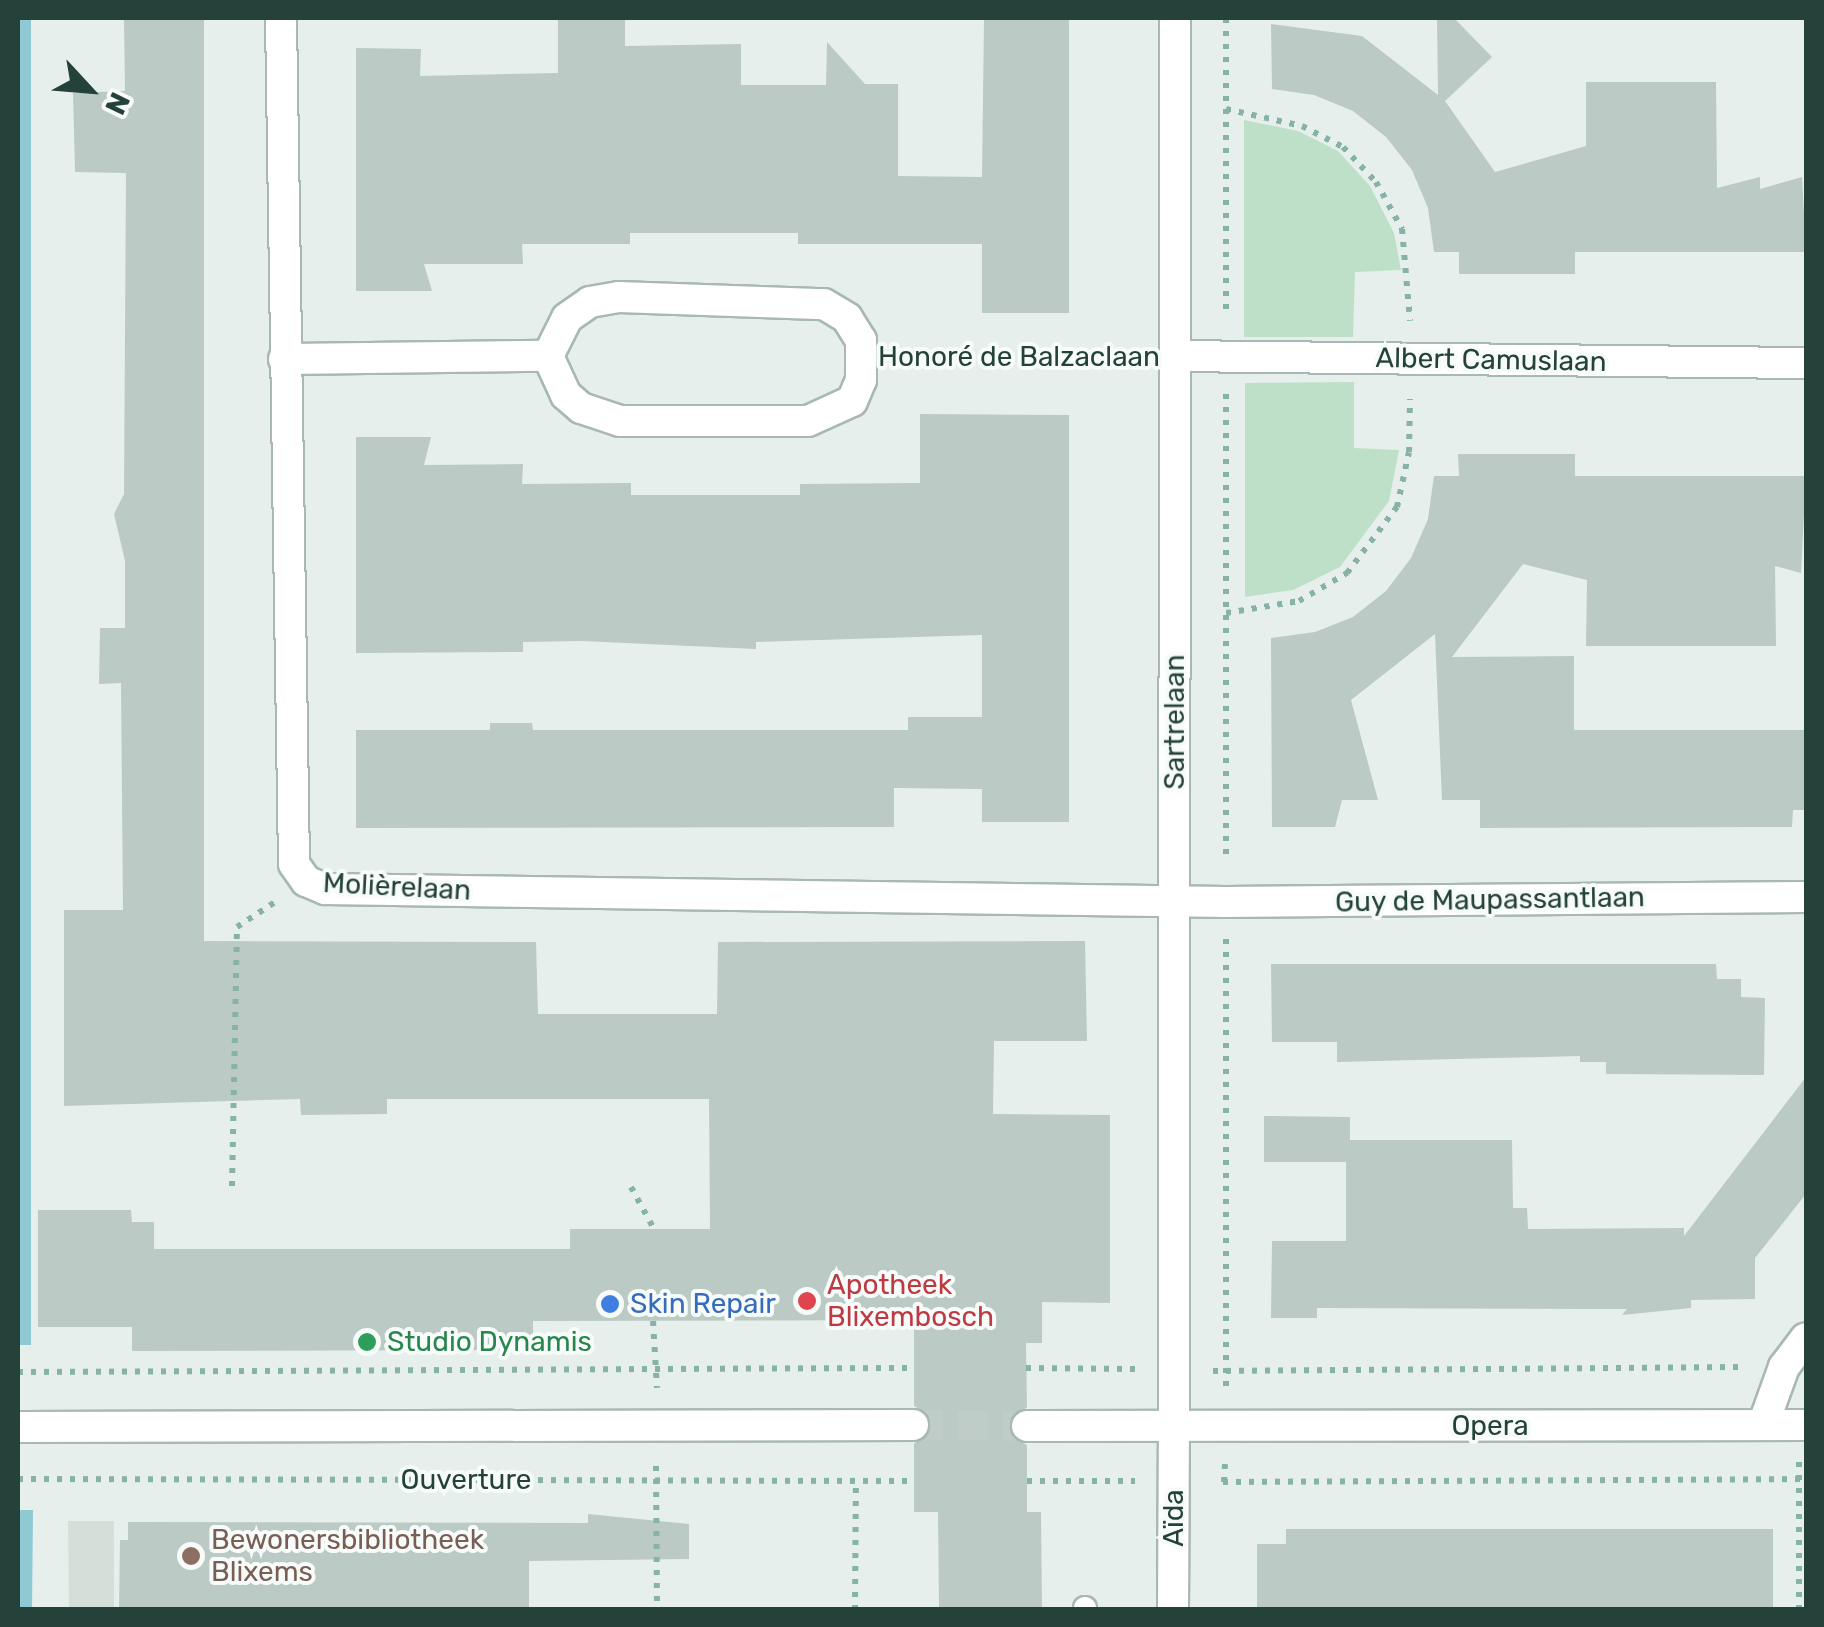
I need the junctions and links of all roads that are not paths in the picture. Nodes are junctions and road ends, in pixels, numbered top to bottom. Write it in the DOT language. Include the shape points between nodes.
graph roads {
  1 [pos="282,18"];
  2 [pos="1175,18"];
  3 [pos="548,356"];
  4 [pos="1175,356"];
  5 [pos="284,359"];
  6 [pos="1806,363"];
  7 [pos="1806,897"];
  8 [pos="1174,901"];
  9 [pos="1806,1338"];
  10 [pos="914,1425"];
  11 [pos="1763,1425"];
  12 [pos="1801,1425"];
  13 [pos="1027,1426"];
  14 [pos="1174,1426"];
  15 [pos="18,1427"];
  16 [pos="1173,1610"];
  1 -- 5 [label="street, Molièrelaan"];
  2 -- 4 [label="street, Sartrelaan"];
  3 -- 3 [label="street, Honoré de Balzaclaan" via="566,395 582,408 638,421 826,417 852,401 864,358 847,318 809,300 619,297 590,302 567,318"];
  3 -- 5 [label="street"];
  4 -- 6 [label="street, Albert Camuslaan"];
  4 -- 8 [label="street, Sartrelaan"];
  5 -- 8 [label="street, Molièrelaan" via="294,864 306,881 326,889"];
  7 -- 8 [label="street, Guy de Maupassantlaan"];
  8 -- 14 [label="street, Sartrelaan"];
  9 -- 11 [label="street" via="1784,1367"];
  10 -- 15 [label="street, Ouverture"];
  11 -- 12 [label="street, Opera"];
  11 -- 14 [label="street, Opera"];
  13 -- 14 [label="street"];
  14 -- 16 [label="street, Aïda"];
}
